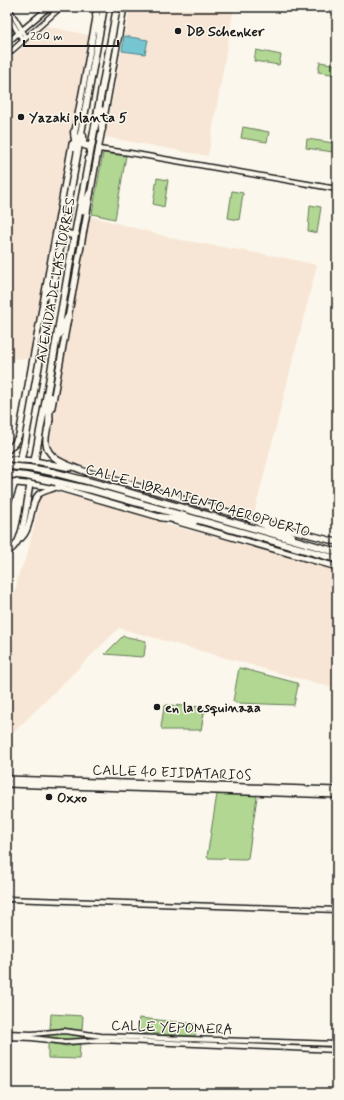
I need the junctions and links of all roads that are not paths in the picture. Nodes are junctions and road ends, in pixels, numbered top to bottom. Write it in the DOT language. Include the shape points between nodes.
graph roads {
  1 [pos="8,7"];
  2 [pos="49,7"];
  3 [pos="61,7"];
  4 [pos="104,7"];
  5 [pos="118,7"];
  6 [pos="123,7"];
  7 [pos="97,9"];
  8 [pos="7,15"];
  9 [pos="114,24"];
  10 [pos="20,32"];
  11 [pos="25,39"];
  12 [pos="98,39"];
  13 [pos="7,43"];
  14 [pos="7,55"];
  15 [pos="94,63"];
  16 [pos="106,68"];
  17 [pos="91,76"];
  18 [pos="104,80"];
  19 [pos="101,98"];
  20 [pos="84,116"];
  21 [pos="102,129"];
  22 [pos="74,132"];
  23 [pos="91,147"];
  24 [pos="98,149"];
  25 [pos="76,157"];
  26 [pos="337,189"];
  27 [pos="90,193"];
  28 [pos="77,222"];
  29 [pos="63,229"];
  30 [pos="76,234"];
  31 [pos="59,251"];
  32 [pos="71,256"];
  33 [pos="56,272"];
  34 [pos="45,296"];
  35 [pos="68,317"];
  36 [pos="56,340"];
  37 [pos="31,368"];
  38 [pos="37,374"];
  39 [pos="50,377"];
  40 [pos="49,423"];
  41 [pos="25,441"];
  42 [pos="37,447"];
  43 [pos="7,451"];
  44 [pos="7,459"];
  45 [pos="21,459"];
  46 [pos="34,461"];
  47 [pos="7,463"];
  48 [pos="48,463"];
  49 [pos="7,466"];
  50 [pos="86,472"];
  51 [pos="7,474"];
  52 [pos="7,478"];
  53 [pos="7,482"];
  54 [pos="15,483"];
  55 [pos="30,485"];
  56 [pos="56,485"];
  57 [pos="48,486"];
  58 [pos="7,501"];
  59 [pos="160,517"];
  60 [pos="250,518"];
  61 [pos="217,525"];
  62 [pos="19,539"];
  63 [pos="337,542"];
  64 [pos="321,548"];
  65 [pos="337,552"];
  66 [pos="7,553"];
  67 [pos="337,558"];
  68 [pos="337,566"];
  69 [pos="7,778"];
  70 [pos="7,784"];
  71 [pos="337,790"];
  72 [pos="337,795"];
  73 [pos="7,899"];
  74 [pos="337,910"];
  75 [pos="7,1033"];
  76 [pos="7,1037"];
  77 [pos="337,1044"];
  78 [pos="337,1050"];
  1 -- 10 [label="street"];
  2 -- 10 [label="street"];
  3 -- 11 [label="street"];
  4 -- 12 [label="highway, AVENIDA DE LAS TORRES"];
  5 -- 9 [label="highway, AVENIDA DE LAS TORRES"];
  6 -- 9 [label="highway"];
  6 -- 21 [label="main road, AVENIDA DE LAS TORRES"];
  7 -- 12 [label="highway"];
  7 -- 22 [label="main road, AVENIDA DE LAS TORRES"];
  8 -- 10 [label="street"];
  9 -- 16 [label="highway, AVENIDA DE LAS TORRES"];
  10 -- 11 [label="street"];
  10 -- 13 [label="street"];
  11 -- 14 [label="street"];
  12 -- 15 [label="highway, AVENIDA DE LAS TORRES"];
  15 -- 16 [label="highway" via="100,68"];
  15 -- 17 [label="highway, AVENIDA DE LAS TORRES"];
  16 -- 18 [label="highway, AVENIDA DE LAS TORRES"];
  17 -- 18 [label="highway" via="99,75"];
  17 -- 20 [label="highway, AVENIDA DE LAS TORRES"];
  18 -- 19 [label="highway, AVENIDA DE LAS TORRES"];
  19 -- 21 [label="highway"];
  19 -- 23 [label="highway, AVENIDA DE LAS TORRES"];
  20 -- 23 [label="highway" via="83,143"];
  20 -- 25 [label="highway, AVENIDA DE LAS TORRES"];
  21 -- 24 [label="main road, AVENIDA DE LAS TORRES"];
  22 -- 25 [label="highway"];
  22 -- 34 [label="main road, AVENIDA DE LAS TORRES"];
  23 -- 28 [label="highway, AVENIDA DE LAS TORRES"];
  24 -- 26 [label="street"];
  24 -- 27 [label="main road, AVENIDA DE LAS TORRES"];
  25 -- 29 [label="highway, AVENIDA DE LAS TORRES"];
  27 -- 28 [label="highway"];
  27 -- 35 [label="main road, AVENIDA DE LAS TORRES"];
  28 -- 30 [label="highway, AVENIDA DE LAS TORRES"];
  29 -- 30 [label="highway" via="68,234"];
  29 -- 31 [label="highway, AVENIDA DE LAS TORRES"];
  30 -- 32 [label="highway, AVENIDA DE LAS TORRES"];
  31 -- 32 [label="highway" via="67,251"];
  31 -- 33 [label="highway, AVENIDA DE LAS TORRES"];
  32 -- 36 [label="highway, AVENIDA DE LAS TORRES"];
  33 -- 34 [label="highway"];
  33 -- 38 [label="highway, AVENIDA DE LAS TORRES"];
  34 -- 37 [label="main road, AVENIDA DE LAS TORRES"];
  35 -- 36 [label="highway"];
  35 -- 40 [label="main road, AVENIDA DE LAS TORRES"];
  36 -- 39 [label="highway, AVENIDA DE LAS TORRES"];
  37 -- 38 [label="highway"];
  37 -- 43 [label="main road, AVENIDA DE LAS TORRES" via="19,435"];
  38 -- 41 [label="highway, AVENIDA DE LAS TORRES"];
  39 -- 40 [label="highway"];
  39 -- 42 [label="highway, AVENIDA DE LAS TORRES"];
  40 -- 50 [label="main road, AVENIDA DE LAS TORRES" via="46,443 51,455"];
  41 -- 42 [label="highway" via="30,448"];
  41 -- 45 [label="highway, AVENIDA DE LAS TORRES"];
  42 -- 46 [label="highway, AVENIDA DE LAS TORRES"];
  44 -- 45 [label="main road"];
  45 -- 46 [label="main road"];
  45 -- 54 [label="highway, AVENIDA DE LAS TORRES"];
  46 -- 48 [label="main road"];
  46 -- 55 [label="highway, AVENIDA DE LAS TORRES"];
  47 -- 52 [label="main road"];
  48 -- 50 [label="main road"];
  48 -- 57 [label="main road" via="42,479"];
  49 -- 64 [label="highway, CALLE LIBRAMIENTO AEROPUERTO, bridge" via="52,472 95,483"];
  50 -- 60 [label="main road"];
  51 -- 56 [label="highway, CALLE LIBRAMIENTO AEROPUERTO, bridge" via="26,476"];
  53 -- 54 [label="main road"];
  54 -- 55 [label="main road"];
  54 -- 58 [label="main road, AVENIDA DE LAS TORRES"];
  55 -- 57 [label="main road"];
  55 -- 62 [label="main road, AVENIDA DE LAS TORRES"];
  56 -- 57 [label="main road"];
  56 -- 59 [label="main road"];
  56 -- 61 [label="highway, CALLE LIBRAMIENTO AEROPUERTO" via="92,490"];
  56 -- 62 [label="main road" via="37,496 26,531"];
  59 -- 61 [label="highway"];
  59 -- 68 [label="main road"];
  60 -- 63 [label="main road"];
  60 -- 64 [label="highway"];
  61 -- 67 [label="highway, CALLE LIBRAMIENTO AEROPUERTO"];
  62 -- 66 [label="main road, AVENIDA DE LAS TORRES"];
  64 -- 65 [label="highway, CALLE LIBRAMIENTO AEROPUERTO"];
  69 -- 71 [label="main road, CALLE 40 EJIDATARIOS"];
  70 -- 72 [label="main road, CALLE 40 EJIDATARIOS"];
  73 -- 74 [label="street"];
  75 -- 77 [label="street, CALLE YEPOMERA" via="64,1031 101,1036"];
  76 -- 78 [label="street, CALLE YEPOMERA" via="65,1042 100,1040"];
}
